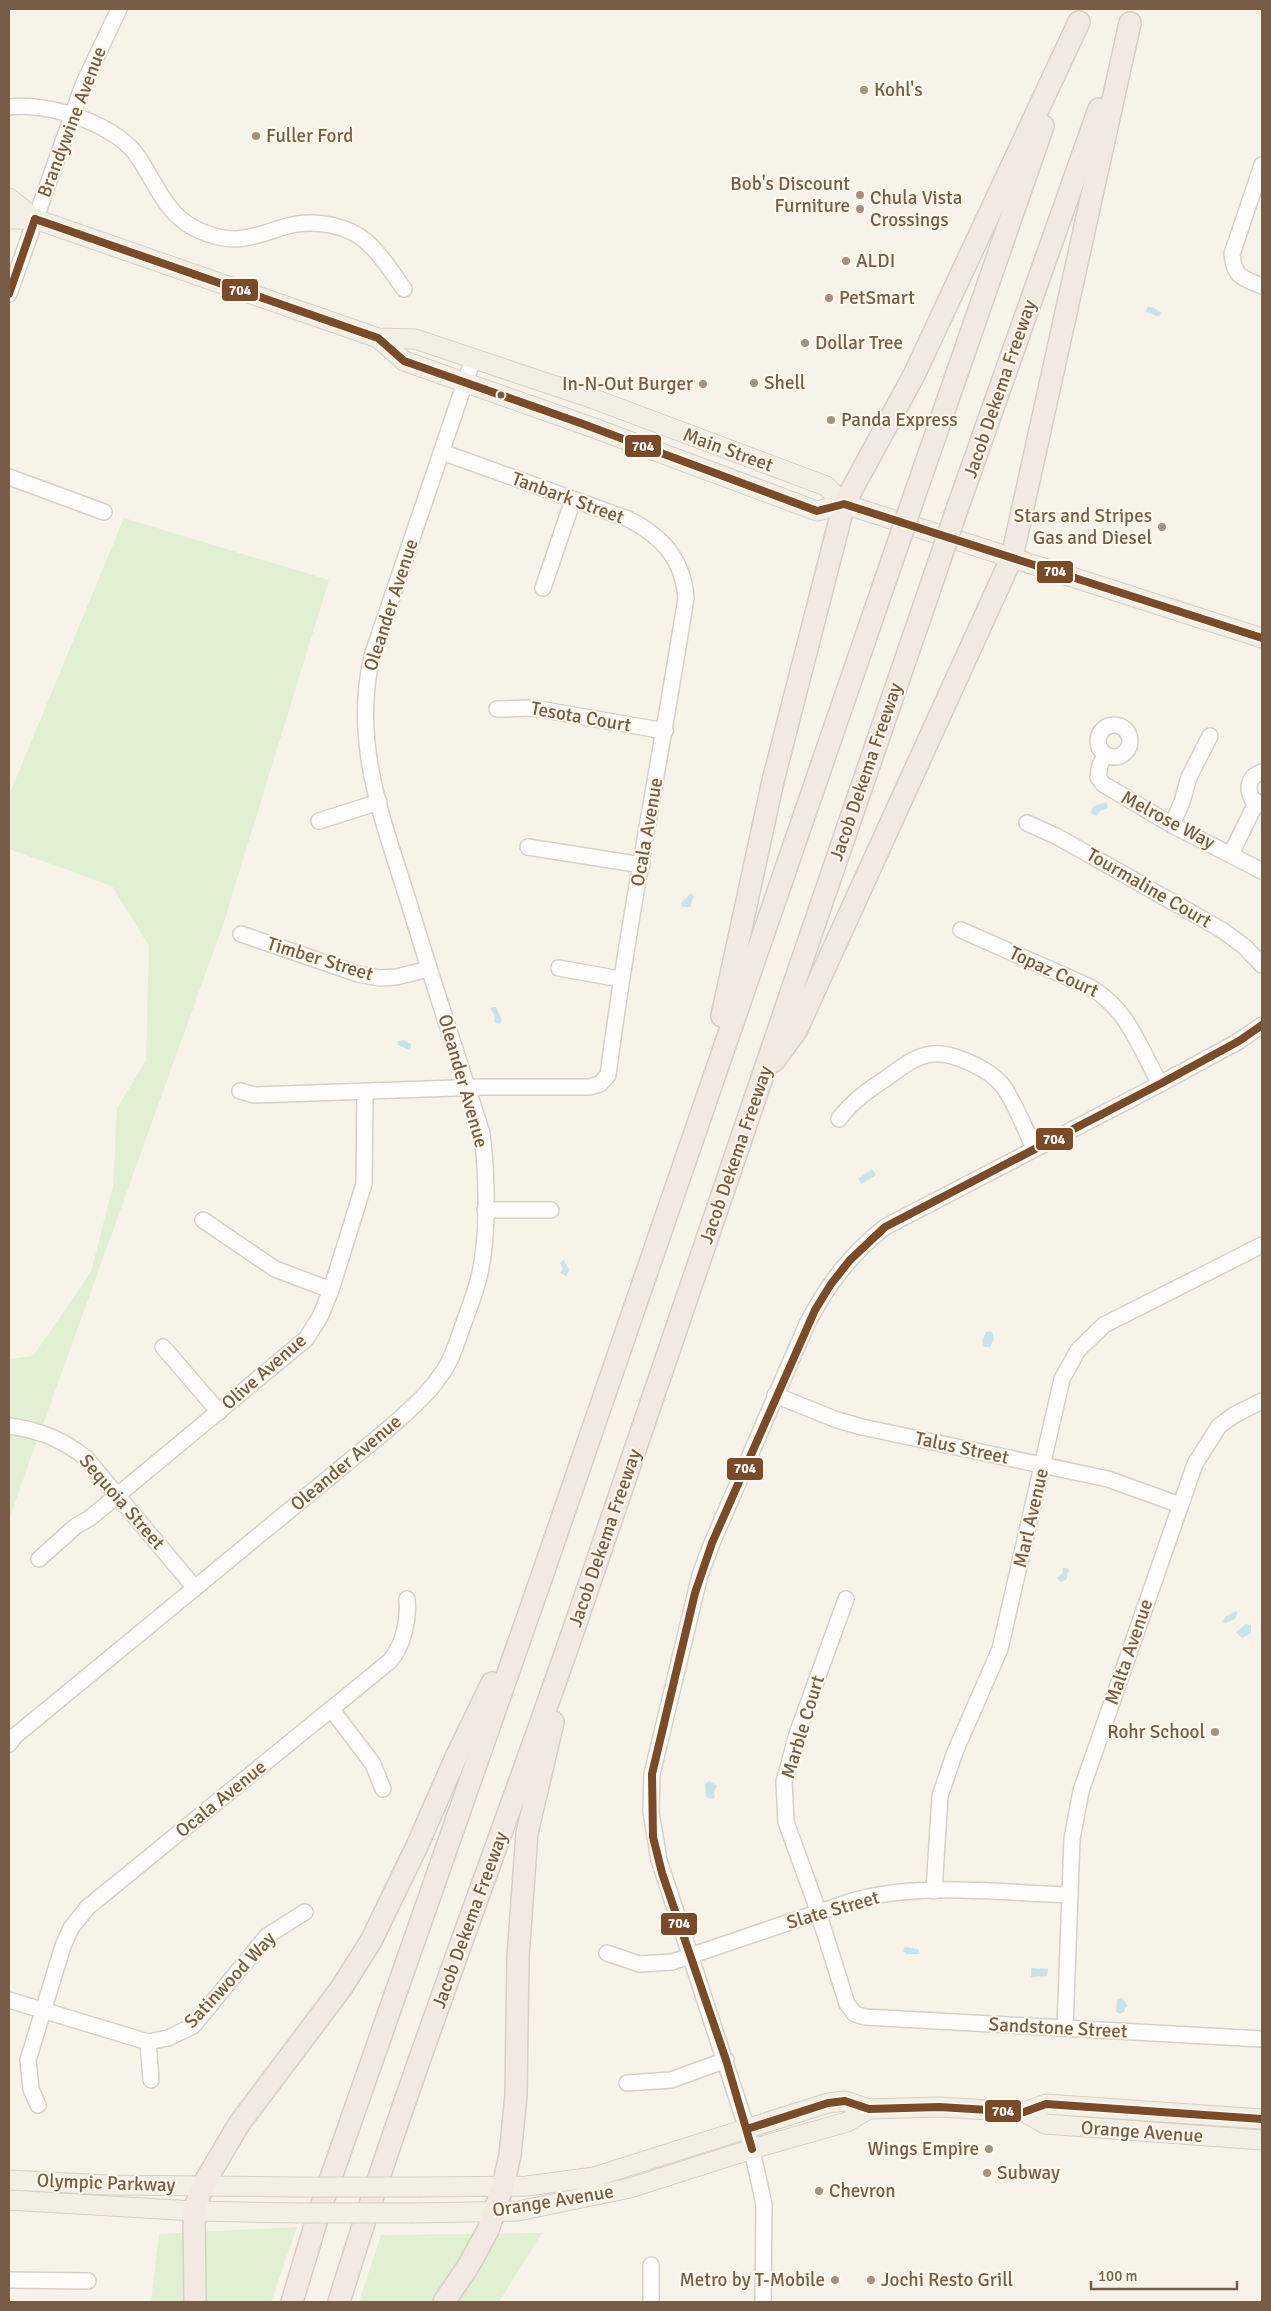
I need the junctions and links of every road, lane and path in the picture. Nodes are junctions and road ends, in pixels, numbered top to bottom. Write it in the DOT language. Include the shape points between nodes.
graph roads {
  1 [pos="119,9"];
  2 [pos="1081,15"];
  3 [pos="1132,16"];
  4 [pos="9,107"];
  5 [pos="73,117"];
  6 [pos="1262,165"];
  7 [pos="9,198"];
  8 [pos="9,219"];
  9 [pos="35,219"];
  10 [pos="1262,286"];
  11 [pos="404,289"];
  12 [pos="9,294"];
  13 [pos="378,338"];
  14 [pos="474,359"];
  15 [pos="466,382"];
  16 [pos="594,399"];
  17 [pos="583,424"];
  18 [pos="442,452"];
  19 [pos="9,477"];
  20 [pos="574,500"];
  21 [pos="844,504"];
  22 [pos="104,512"];
  23 [pos="1012,557"];
  24 [pos="680,567"];
  25 [pos="543,588"];
  26 [pos="1262,638"];
  27 [pos="497,708"];
  28 [pos="665,732"];
  29 [pos="1210,736"];
  30 [pos="1105,755"];
  31 [pos="1262,772"];
  32 [pos="379,802"];
  33 [pos="1259,804"];
  34 [pos="319,821"];
  35 [pos="1027,823"];
  36 [pos="1172,825"];
  37 [pos="528,847"];
  38 [pos="1231,854"];
  39 [pos="642,865"];
  40 [pos="1262,871"];
  41 [pos="961,930"];
  42 [pos="241,934"];
  43 [pos="1262,965"];
  44 [pos="559,968"];
  45 [pos="429,969"];
  46 [pos="620,979"];
  47 [pos="1262,1025"];
  48 [pos="763,1075"];
  49 [pos="1160,1084"];
  50 [pos="467,1088"];
  51 [pos="240,1090"];
  52 [pos="364,1093"];
  53 [pos="702,1108"];
  54 [pos="839,1119"];
  55 [pos="1034,1148"];
  56 [pos="485,1210"];
  57 [pos="551,1210"];
  58 [pos="203,1220"];
  59 [pos="1262,1245"];
  60 [pos="331,1290"];
  61 [pos="163,1347"];
  62 [pos="775,1395"];
  63 [pos="1262,1401"];
  64 [pos="219,1412"];
  65 [pos="9,1426"];
  66 [pos="1042,1466"];
  67 [pos="118,1494"];
  68 [pos="1180,1505"];
  69 [pos="39,1559"];
  70 [pos="541,1579"];
  71 [pos="194,1587"];
  72 [pos="407,1599"];
  73 [pos="846,1599"];
  74 [pos="576,1622"];
  75 [pos="332,1710"];
  76 [pos="9,1744"];
  77 [pos="384,1790"];
  78 [pos="934,1891"];
  79 [pos="1070,1895"];
  80 [pos="305,1912"];
  81 [pos="818,1912"];
  82 [pos="607,1953"];
  83 [pos="690,1955"];
  84 [pos="9,2000"];
  85 [pos="43,2010"];
  86 [pos="855,2014"];
  87 [pos="1065,2028"];
  88 [pos="1262,2039"];
  89 [pos="148,2042"];
  90 [pos="726,2060"];
  91 [pos="152,2080"];
  92 [pos="627,2083"];
  93 [pos="38,2104"];
  94 [pos="869,2109"];
  95 [pos="1024,2112"];
  96 [pos="1163,2113"];
  97 [pos="1262,2119"];
  98 [pos="748,2129"];
  99 [pos="1163,2133"];
  100 [pos="1262,2140"];
  101 [pos="752,2149"];
  102 [pos="9,2180"];
  103 [pos="202,2185"];
  104 [pos="503,2186"];
  105 [pos="9,2200"];
  106 [pos="194,2211"];
  107 [pos="494,2212"];
  108 [pos="650,2266"];
  109 [pos="9,2280"];
  110 [pos="88,2281"];
  111 [pos="195,2302"];
  112 [pos="292,2302"];
  113 [pos="339,2302"];
  114 [pos="444,2302"];
  115 [pos="651,2302"];
  116 [pos="763,2302"];
  1 -- 5 [label="street, Brandywine Avenue" via="83,85"];
  2 -- 21 [label="highway" via="914,375"];
  2 -- 53 [label="highway, bridge"];
  3 -- 23 [label="highway"];
  3 -- 48 [label="highway, Jacob Dekema Freeway, bridge" via="956,512"];
  4 -- 5 [label="street" via="25,105"];
  5 -- 9 [label="street, Brandywine Avenue"];
  5 -- 11 [label="street" via="109,131 129,147 173,213 195,229 236,239 265,234 285,226 316,223 336,226 371,246"];
  6 -- 10 [label="street" via="1232,254 1237,274"];
  7 -- 9 [label="main road, Main Street"];
  8 -- 9 [label="main road, Main Street"];
  9 -- 12 [label="street, Brandywine Avenue"];
  9 -- 13 [label="main road, Main Street"];
  13 -- 14 [label="main road, Main Street" via="415,339"];
  13 -- 15 [label="main road, Main Street" via="404,361"];
  14 -- 15 [label="street, Oleander Avenue"];
  14 -- 16 [label="main road, Main Street"];
  15 -- 17 [label="main road, Main Street"];
  15 -- 18 [label="street, Oleander Avenue"];
  16 -- 17 [label="main road"];
  16 -- 21 [label="main road, Main Street" via="826,486"];
  17 -- 21 [label="main road, Main Street" via="817,512"];
  18 -- 20 [label="street, Tanbark Street"];
  18 -- 32 [label="street, Oleander Avenue" via="367,678 366,745"];
  19 -- 22 [label="street"];
  20 -- 24 [label="street, Tanbark Street" via="642,526 675,557"];
  20 -- 25 [label="street"];
  21 -- 23 [label="main road, Main Street"];
  21 -- 53 [label="highway" via="773,781"];
  23 -- 26 [label="main road, Main Street"];
  23 -- 48 [label="highway" via="796,1031"];
  24 -- 28 [label="street, Ocala Avenue" via="686,598"];
  27 -- 28 [label="street, Tesota Court" via="533,708"];
  28 -- 39 [label="street, Ocala Avenue"];
  29 -- 36 [label="street" via="1189,777"];
  30 -- 36 [label="street, Melrose Way" via="1098,777 1103,784"];
  31 -- 33 [label="street" via="1253,777 1249,788 1252,799"];
  32 -- 34 [label="street"];
  32 -- 45 [label="street, Oleander Avenue"];
  33 -- 38 [label="street"];
  35 -- 43 [label="street, Tourmaline Court" via="1058,836 1222,930"];
  36 -- 38 [label="street, Melrose Way"];
  37 -- 39 [label="street"];
  38 -- 40 [label="street, Melrose Way"];
  39 -- 46 [label="street, Ocala Avenue"];
  41 -- 49 [label="street, Topaz Court" via="1105,996 1128,1022"];
  42 -- 45 [label="street, Timber Street" via="358,974 396,977"];
  44 -- 46 [label="street"];
  45 -- 50 [label="street, Oleander Avenue"];
  46 -- 50 [label="street, Ocala Avenue" via="608,1075 600,1084 590,1087"];
  47 -- 49 [label="street"];
  48 -- 74 [label="highway, Jacob Dekema Freeway"];
  49 -- 55 [label="street"];
  50 -- 52 [label="street"];
  50 -- 56 [label="street, Oleander Avenue" via="482,1133"];
  51 -- 52 [label="street" via="254,1095"];
  52 -- 60 [label="street, Olive Avenue" via="364,1184"];
  53 -- 70 [label="highway"];
  54 -- 55 [label="street" via="847,1108 912,1060 934,1053 964,1060 987,1071 1003,1087"];
  55 -- 62 [label="street" via="884,1227 860,1247 819,1300"];
  56 -- 57 [label="street"];
  56 -- 71 [label="street, Oleander Avenue" via="479,1276 452,1356 441,1376 424,1397 387,1430"];
  58 -- 60 [label="street" via="275,1269"];
  59 -- 66 [label="street, Marl Avenue" via="1104,1325 1078,1350 1062,1379"];
  60 -- 64 [label="street, Olive Avenue" via="306,1340"];
  61 -- 64 [label="street"];
  62 -- 66 [label="street, Talus Street" via="862,1427"];
  62 -- 83 [label="street" via="700,1575 652,1774 653,1836"];
  63 -- 68 [label="street, Malta Avenue" via="1219,1426 1195,1464"];
  64 -- 67 [label="street, Olive Avenue"];
  65 -- 67 [label="street, Sequoia Street" via="33,1429 65,1443 86,1458"];
  66 -- 68 [label="street, Talus Street" via="1108,1479"];
  66 -- 78 [label="street, Marl Avenue" via="1000,1649 955,1752 940,1796"];
  67 -- 69 [label="street, Olive Avenue"];
  67 -- 71 [label="street, Sequoia Street"];
  68 -- 79 [label="street, Malta Avenue" via="1080,1791 1072,1839"];
  70 -- 103 [label="highway" via="371,1941 342,1987 239,2124"];
  70 -- 112 [label="highway" via="320,2209"];
  71 -- 76 [label="street, Oleander Avenue" via="14,1736"];
  72 -- 75 [label="street, Ocala Avenue" via="409,1616 396,1654"];
  73 -- 81 [label="street, Marble Court" via="798,1732 784,1782 786,1822"];
  74 -- 104 [label="highway" via="527,1833 518,1957 516,2095 510,2155"];
  74 -- 113 [label="highway, Jacob Dekema Freeway" via="374,2191"];
  75 -- 77 [label="street" via="373,1764"];
  75 -- 85 [label="street, Ocala Avenue" via="88,1907 71,1928"];
  78 -- 79 [label="street, Slate Street"];
  78 -- 81 [label="street, Slate Street" via="878,1895"];
  79 -- 87 [label="street, Malta Avenue"];
  80 -- 89 [label="street, Satinwood Way" via="267,1936 193,2026 168,2038"];
  81 -- 83 [label="street, Slate Street"];
  81 -- 86 [label="street, Marble Court" via="847,2004"];
  82 -- 83 [label="street, Slate Street" via="639,1964 672,1962"];
  83 -- 90 [label="street"];
  84 -- 85 [label="street"];
  85 -- 89 [label="street"];
  85 -- 93 [label="street, Ocala Avenue" via="28,2060 31,2089"];
  86 -- 87 [label="street, Sandstone Street"];
  87 -- 88 [label="street, Sandstone Street"];
  89 -- 91 [label="street"];
  90 -- 92 [label="street" via="671,2080"];
  90 -- 98 [label="street"];
  94 -- 95 [label="main road, Orange Avenue" via="913,2107"];
  94 -- 98 [label="main road, Orange Avenue" via="845,2101 828,2103"];
  94 -- 101 [label="main road, Orange Avenue" via="847,2122"];
  95 -- 96 [label="main road, Orange Avenue" via="1046,2104"];
  95 -- 99 [label="main road, Orange Avenue" via="1045,2124"];
  96 -- 97 [label="main road, Orange Avenue"];
  96 -- 99 [label="main road"];
  98 -- 101 [label="street"];
  98 -- 104 [label="main road, Orange Avenue" via="594,2177"];
  99 -- 100 [label="main road, Orange Avenue"];
  101 -- 107 [label="main road, Orange Avenue" via="630,2188 562,2204"];
  101 -- 116 [label="street" via="764,2205"];
  102 -- 103 [label="main road, Olympic Parkway"];
  103 -- 104 [label="main road, Orange Avenue, bridge"];
  103 -- 106 [label="highway"];
  104 -- 107 [label="highway"];
  105 -- 106 [label="main road, Olympic Parkway"];
  106 -- 107 [label="main road, Orange Avenue, bridge"];
  106 -- 111 [label="highway"];
  107 -- 114 [label="highway" via="469,2265"];
  108 -- 115 [label="street"];
  109 -- 110 [label="street"];
}
